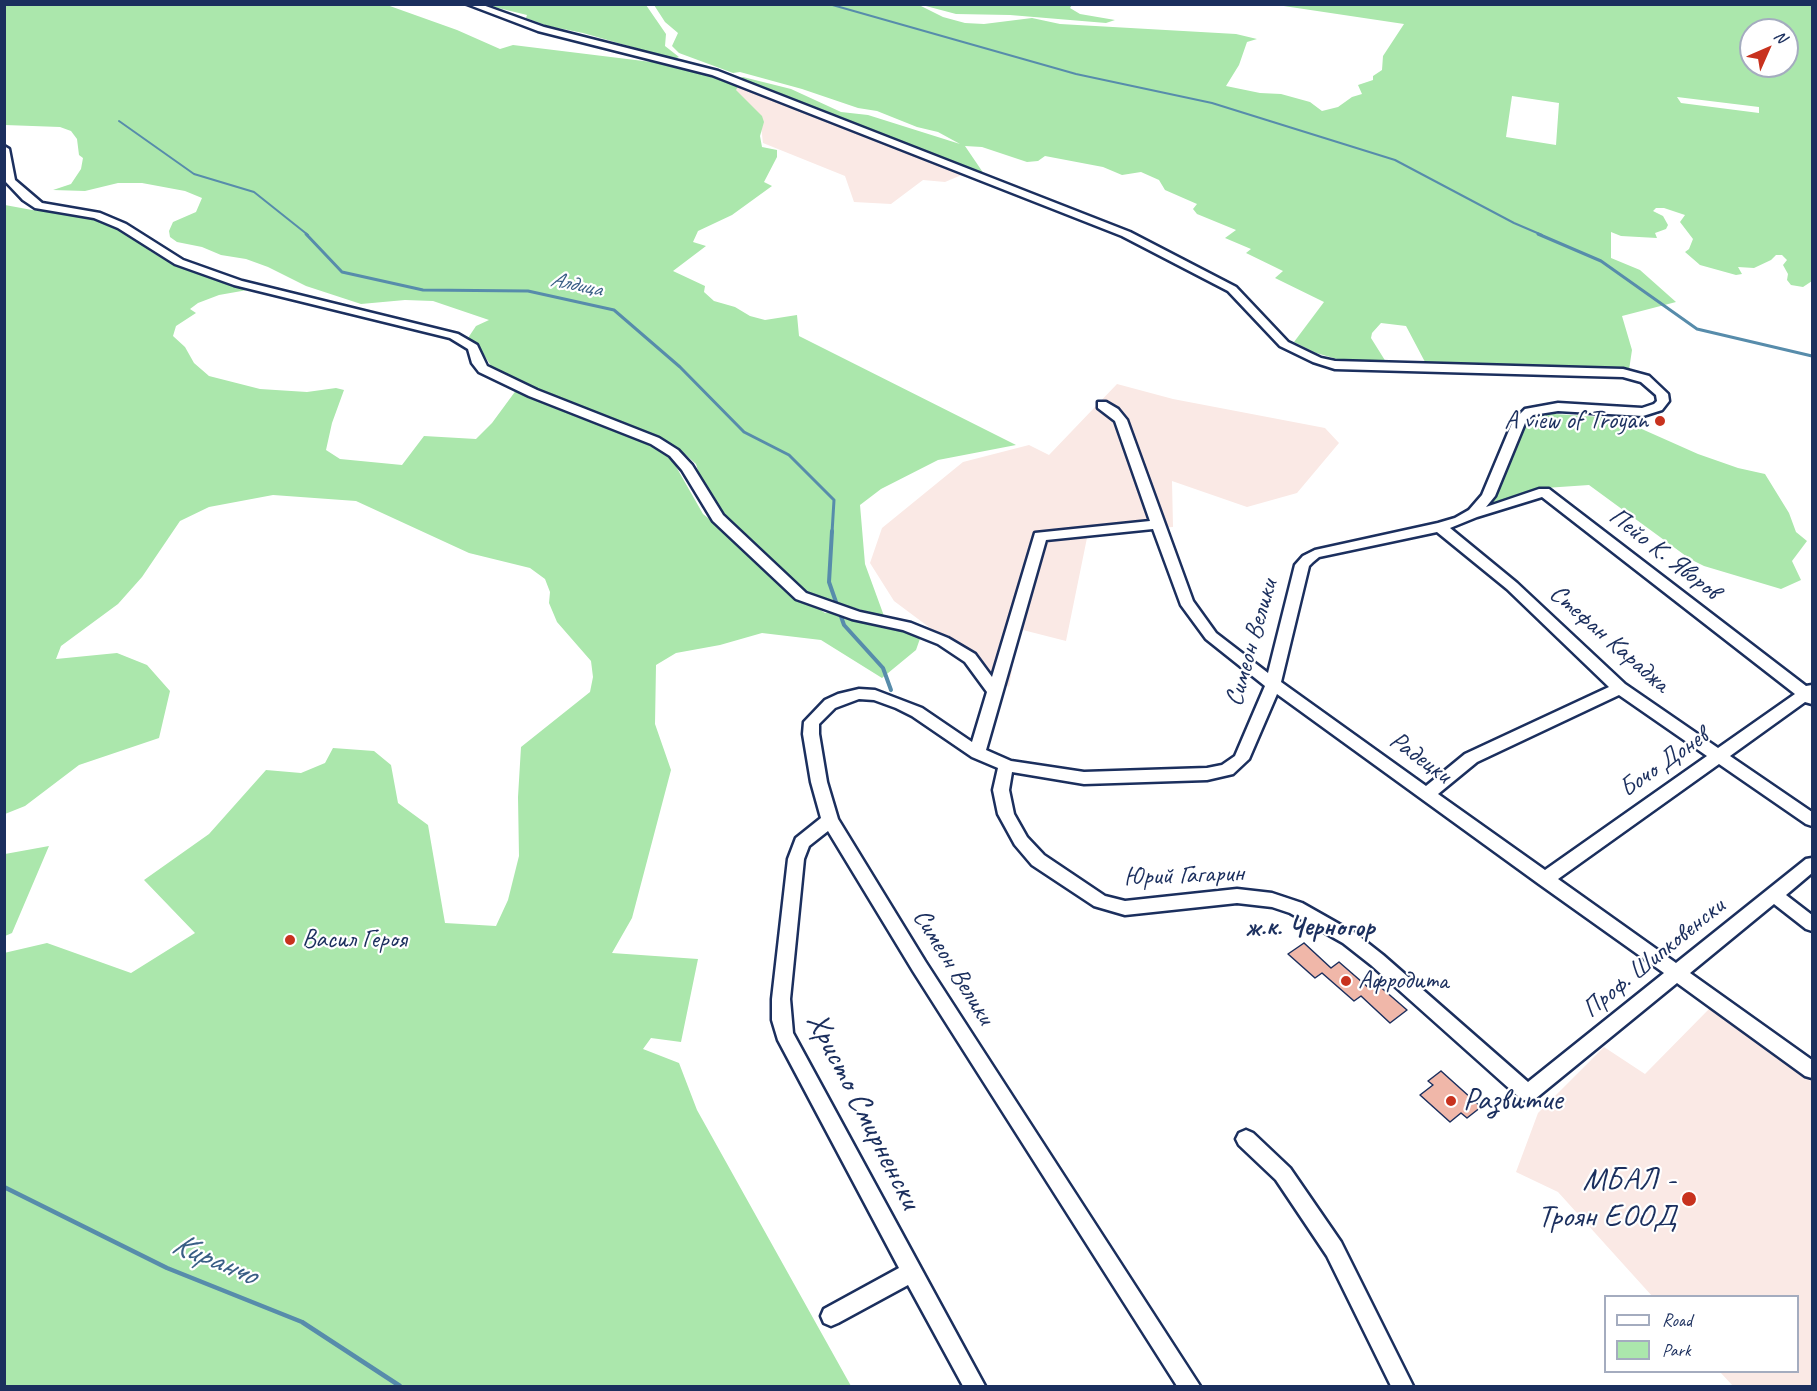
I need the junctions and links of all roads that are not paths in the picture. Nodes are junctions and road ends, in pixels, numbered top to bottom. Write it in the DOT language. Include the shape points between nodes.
graph roads {
  1 [pos="471,4"];
  2 [pos="4,149"];
  3 [pos="1102,405"];
  4 [pos="1474,513"];
  5 [pos="1159,524"];
  6 [pos="1440,527"];
  7 [pos="1274,685"];
  8 [pos="1620,688"];
  9 [pos="995,692"];
  10 [pos="1810,694"];
  11 [pos="977,753"];
  12 [pos="1719,756"];
  13 [pos="1006,765"];
  14 [pos="1427,794"];
  15 [pos="830,820"];
  16 [pos="1812,820"];
  17 [pos="1812,864"];
  18 [pos="1545,879"];
  19 [pos="1774,895"];
  20 [pos="1812,924"];
  21 [pos="1676,973"];
  22 [pos="1812,1070"];
  23 [pos="1528,1093"];
  24 [pos="1246,1139"];
  25 [pos="912,1272"];
  26 [pos="831,1316"];
  27 [pos="974,1386"];
  28 [pos="1189,1386"];
  29 [pos="1401,1386"];
  1 -- 4 [label="street" via="541,29 715,73 1126,234 1232,289 1284,344 1317,360 1335,365 1623,373 1651,382 1660,390 1663,398 1658,407 1643,412 1558,407 1529,412 1519,421 1488,496"];
  2 -- 9 [label="street" via="10,181 39,206 96,215 122,226 179,262 238,283 453,336 473,347 478,363 489,372 655,441 674,453 687,468 718,518 801,596 944,641 969,658"];
  3 -- 5 [label="street, Радецки" via="1121,420"];
  4 -- 6 [label="street, Симеон Велики"];
  4 -- 10 [label="street, Пейо К. Яворов" via="1544,492"];
  5 -- 7 [label="street, Радецки" via="1186,602 1211,636"];
  5 -- 9 [label="street" via="1040,536"];
  6 -- 7 [label="street, Симеон Велики" via="1315,554 1308,559 1302,565"];
  6 -- 8 [label="street, Стефан Караджа" via="1512,586"];
  7 -- 13 [label="street, Симеон Велики" via="1241,759 1227,770 1094,778"];
  7 -- 14 [label="street, Радецки"];
  8 -- 12 [label="street, Стефан Караджа"];
  8 -- 14 [label="street" via="1471,758"];
  9 -- 11 [label="street"];
  10 -- 12 [label="street, Бочо Донев"];
  11 -- 13 [label="street, Симеон Велики"];
  11 -- 15 [label="street, Симеон Велики" via="901,704 875,695 843,698 830,704 812,722 822,801"];
  12 -- 16 [label="street, Стефан Караджа"];
  12 -- 18 [label="street, Бочо Донев"];
  13 -- 23 [label="street, Юрий Гагарин" via="1001,790 1006,813 1021,841 1038,860 1082,890 1100,901 1125,908 1237,896 1272,900 1296,908 1349,938 1377,960"];
  14 -- 18 [label="street, Радецки"];
  15 -- 25 [label="street, Христо Смирненски" via="798,850 781,1020 784,1034"];
  15 -- 28 [label="street, Симеон Велики" via="919,966"];
  17 -- 19 [label="street, Проф. Шипковенски"];
  18 -- 21 [label="street, Радецки"];
  19 -- 20 [label="street"];
  19 -- 21 [label="street, Проф. Шипковенски"];
  21 -- 22 [label="street, Радецки"];
  21 -- 23 [label="street, Проф. Шипковенски"];
  24 -- 29 [label="street" via="1283,1174 1334,1249"];
  25 -- 26 [label="street"];
  25 -- 27 [label="street, Христо Смирненски"];
}
